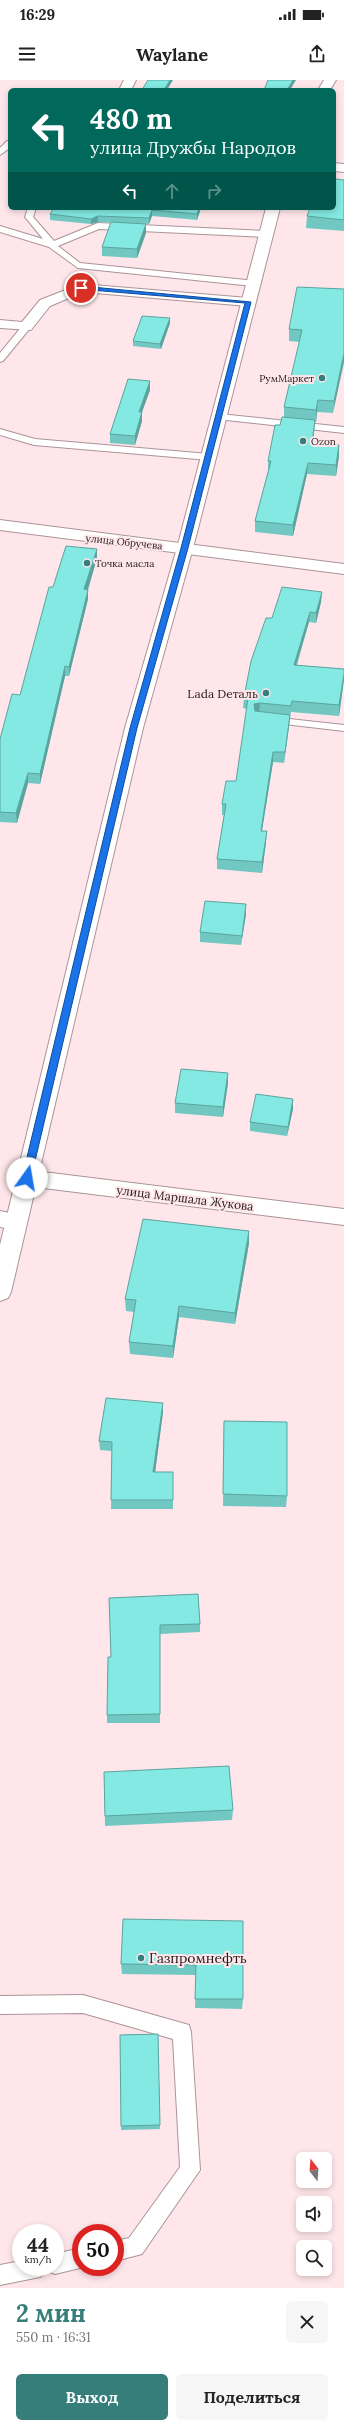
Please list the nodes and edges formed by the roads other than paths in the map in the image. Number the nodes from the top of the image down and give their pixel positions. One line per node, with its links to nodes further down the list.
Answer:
1 (8, 145): 2 (lane)
2 (0, 153)
3 (31, 210): 7 (lane)
4 (272, 210): 6 (main road)
5 (0, 229): 7 (lane)
6 (266, 234): 7 (lane); 8 (main road)
7 (52, 245): 8 (lane)
8 (254, 283): 9 (main road)
9 (248, 302): 11 (main road); 13 (main road)
10 (0, 324): 11 (main road)
11 (26, 327): 12 (lane)
12 (0, 359)
13 (220, 417): 14 (lane); 16 (main road)
14 (344, 430)
15 (0, 432): 16 (lane)
16 (209, 457): 18 (main road)
17 (0, 525): 18 (main road, улица Обручева)
18 (184, 548): 19 (main road, улица Обручева); 22 (main road)
19 (344, 568)
20 (259, 718): 21 (lane)
21 (344, 728)
22 (27, 1178): 23 (main road, улица Маршала Жукова); 24 (main road)
23 (344, 1217)
24 (8, 1221): 25 (main road)
25 (4, 1262): 26 (main road)
26 (0, 1292)
27 (0, 2005): 28 (lane)
28 (124, 2249)
29 (12, 2273): 30 (lane)
30 (0, 2275)

